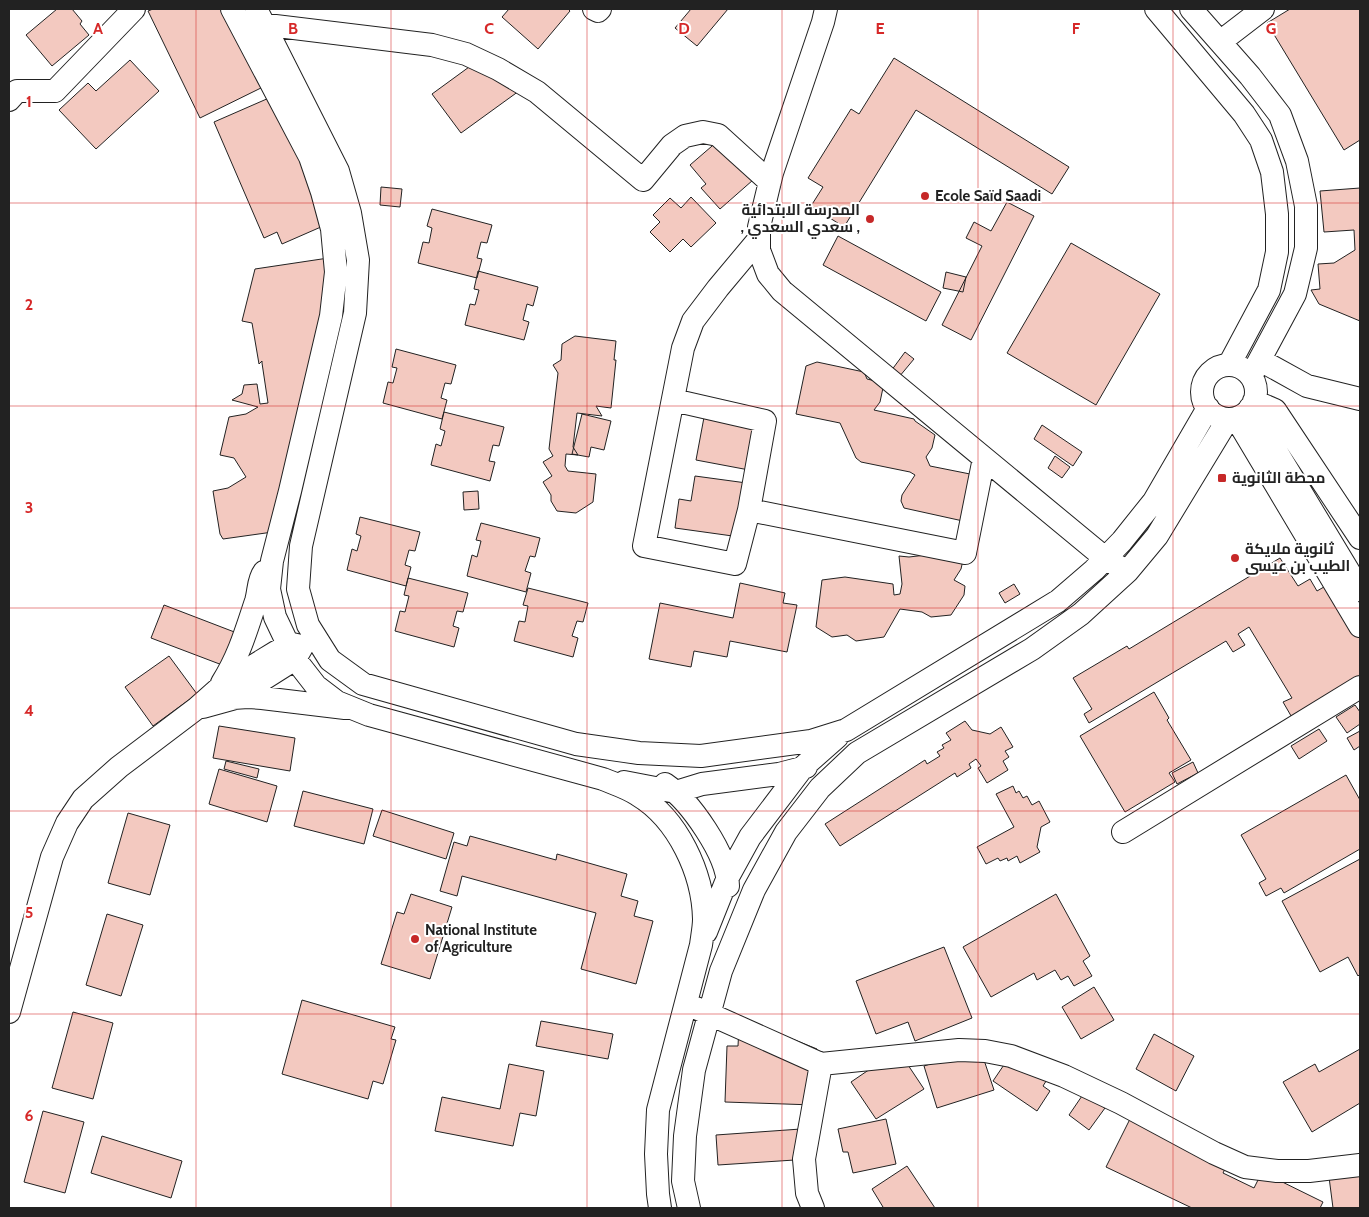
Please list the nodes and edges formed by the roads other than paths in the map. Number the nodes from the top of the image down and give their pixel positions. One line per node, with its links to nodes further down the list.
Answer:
1 (134, 9): 10 (street)
2 (594, 9): 3 (street)
3 (600, 9)
4 (826, 9): 11 (street)
5 (1156, 9): 13 (street)
6 (1191, 9): 9 (street)
7 (1263, 9): 9 (street)
8 (247, 16): 11 (street); 23 (street); 27 (street)
9 (1220, 42): 14 (street)
10 (11, 91)
11 (770, 182): 12 (street)
12 (759, 239): 16 (street); 19 (street)
13 (1229, 365): 14 (street); 17 (street)
14 (1255, 368): 15 (street); 18 (street)
15 (1360, 399)
16 (673, 400): 20 (street); 20 (street)
17 (1208, 408): 18 (street); 22 (street)
18 (1242, 411): 21 (street); 24 (street); 25 (street); 26 (street)
19 (984, 458): 20 (street); 22 (street)
20 (749, 510)
21 (1360, 538)
22 (1105, 558): 24 (street); 31 (street)
23 (272, 561): 27 (street); 29 (street)
24 (1127, 572): 33 (street)
25 (1360, 590)
26 (1360, 626)
27 (298, 644): 29 (street); 30 (street); 32 (street)
28 (1360, 687): 37 (street)
29 (225, 694): 30 (street); 42 (street)
30 (353, 709): 35 (street)
31 (846, 730): 32 (street); 34 (street)
32 (614, 750): 36 (street)
33 (857, 753): 34 (street); 40 (street)
34 (804, 767): 36 (street); 38 (street)
35 (603, 779): 36 (street); 39 (street)
36 (676, 792): 38 (street)
37 (1123, 832)
38 (728, 877): 39 (street); 40 (street)
39 (701, 945): 41 (street)
40 (730, 949): 43 (street)
41 (686, 1004): 43 (street); 46 (street)
42 (9, 1012)
43 (709, 1014): 44 (street); 47 (street)
44 (821, 1064): 45 (street); 48 (street)
45 (1360, 1165)
46 (660, 1208)
47 (689, 1208)
48 (813, 1208)

